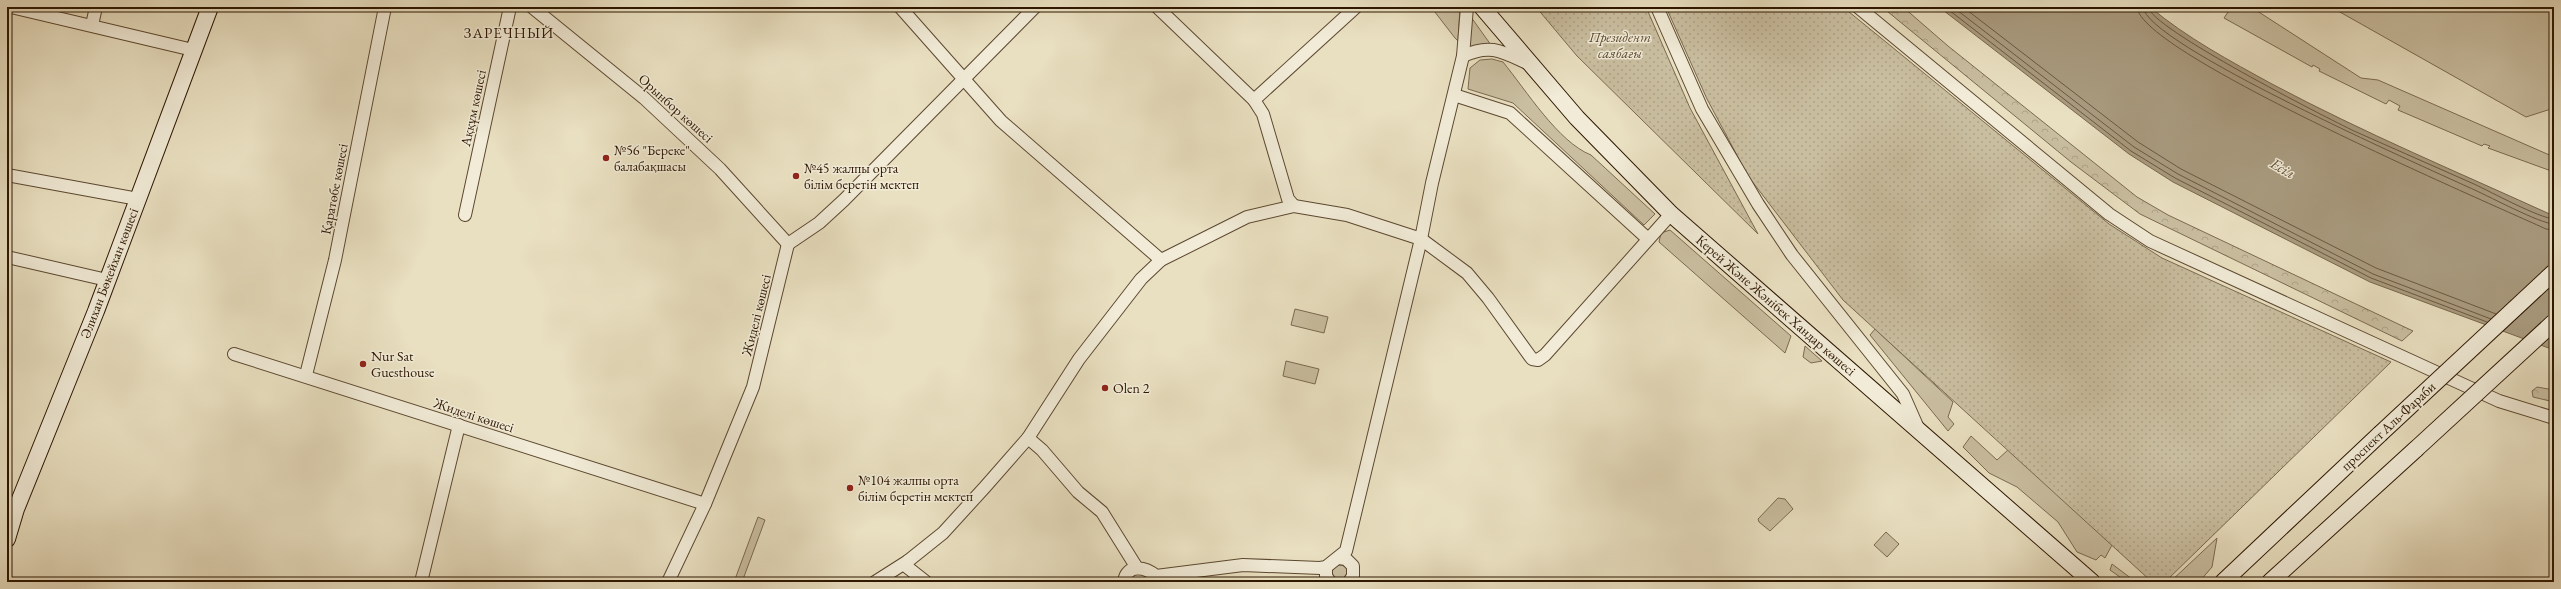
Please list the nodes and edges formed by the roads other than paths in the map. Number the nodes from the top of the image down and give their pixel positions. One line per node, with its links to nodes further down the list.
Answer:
1 (11, 7): 15 (street)
2 (96, 7): 15 (street)
3 (210, 7): 16 (main road, Әлихан Бөкейхан көшесі)
4 (385, 7): 36 (street, Қаратөбе көшесі)
5 (510, 7): 26 (street, Аққұм көшесі)
6 (532, 7): 29 (street, Орынбор көшесі)
7 (900, 7): 19 (street)
8 (1035, 7): 19 (street)
9 (1157, 7): 21 (street)
10 (1356, 7): 21 (street)
11 (1466, 7): 17 (street)
12 (1482, 7): 18 (main road, Керей Және Жәнібек Хандар көшесі)
13 (1657, 7): 39 (street)
14 (1858, 7): 37 (street)
15 (92, 25): 16 (street)
16 (193, 50): 23 (main road, Әлихан Бөкейхан көшесі)
17 (1463, 56): 18 (street); 20 (street)
18 (1531, 64): 25 (main road, Керей Және Жәнібек Хандар көшесі)
19 (964, 77): 29 (street); 31 (street)
20 (1454, 95): 27 (street); 28 (street)
21 (1254, 100): 24 (street)
22 (7, 175): 23 (street)
23 (138, 199): 33 (main road, Әлихан Бөкейхан көшесі)
24 (1294, 206): 27 (street); 31 (street)
25 (1671, 214): 28 (street); 39 (main road, Керей Және Жәнібек Хандар көшесі)
26 (465, 215)
27 (1421, 239): 28 (street); 43 (street)
28 (1648, 239)
29 (788, 244): 41 (street, Жиделі көшесі)
30 (7, 257): 33 (street)
31 (1161, 260): 40 (street)
32 (2554, 272): 56 (main road, проспект Аль-Фараби, bridge)
33 (107, 280): 42 (main road, Әлихан Бөкейхан көшесі)
34 (2554, 322): 57 (main road, bridge)
35 (234, 354): 36 (street, Жиделі көшесі)
36 (306, 375): 38 (street, Жиделі көшесі)
37 (2554, 418)
38 (459, 426): 41 (street, Жиделі көшесі); 48 (street)
39 (1920, 431): 55 (main road, Керей Және Жәнібек Хандар көшесі)
40 (1028, 438): 44 (street); 46 (street)
41 (704, 504): 49 (street, Жиделі көшесі)
42 (8, 532)
43 (1339, 558): 45 (street); 54 (street)
44 (908, 561): 50 (street); 51 (street)
45 (1326, 567): 47 (street); 53 (street)
46 (1137, 568): 47 (street); 52 (street)
47 (1156, 579)
48 (421, 582)
49 (668, 582)
50 (875, 582)
51 (926, 582)
52 (1124, 582)
53 (1330, 582)
54 (1349, 582)
55 (2092, 582)
56 (2223, 582)
57 (2270, 582)

